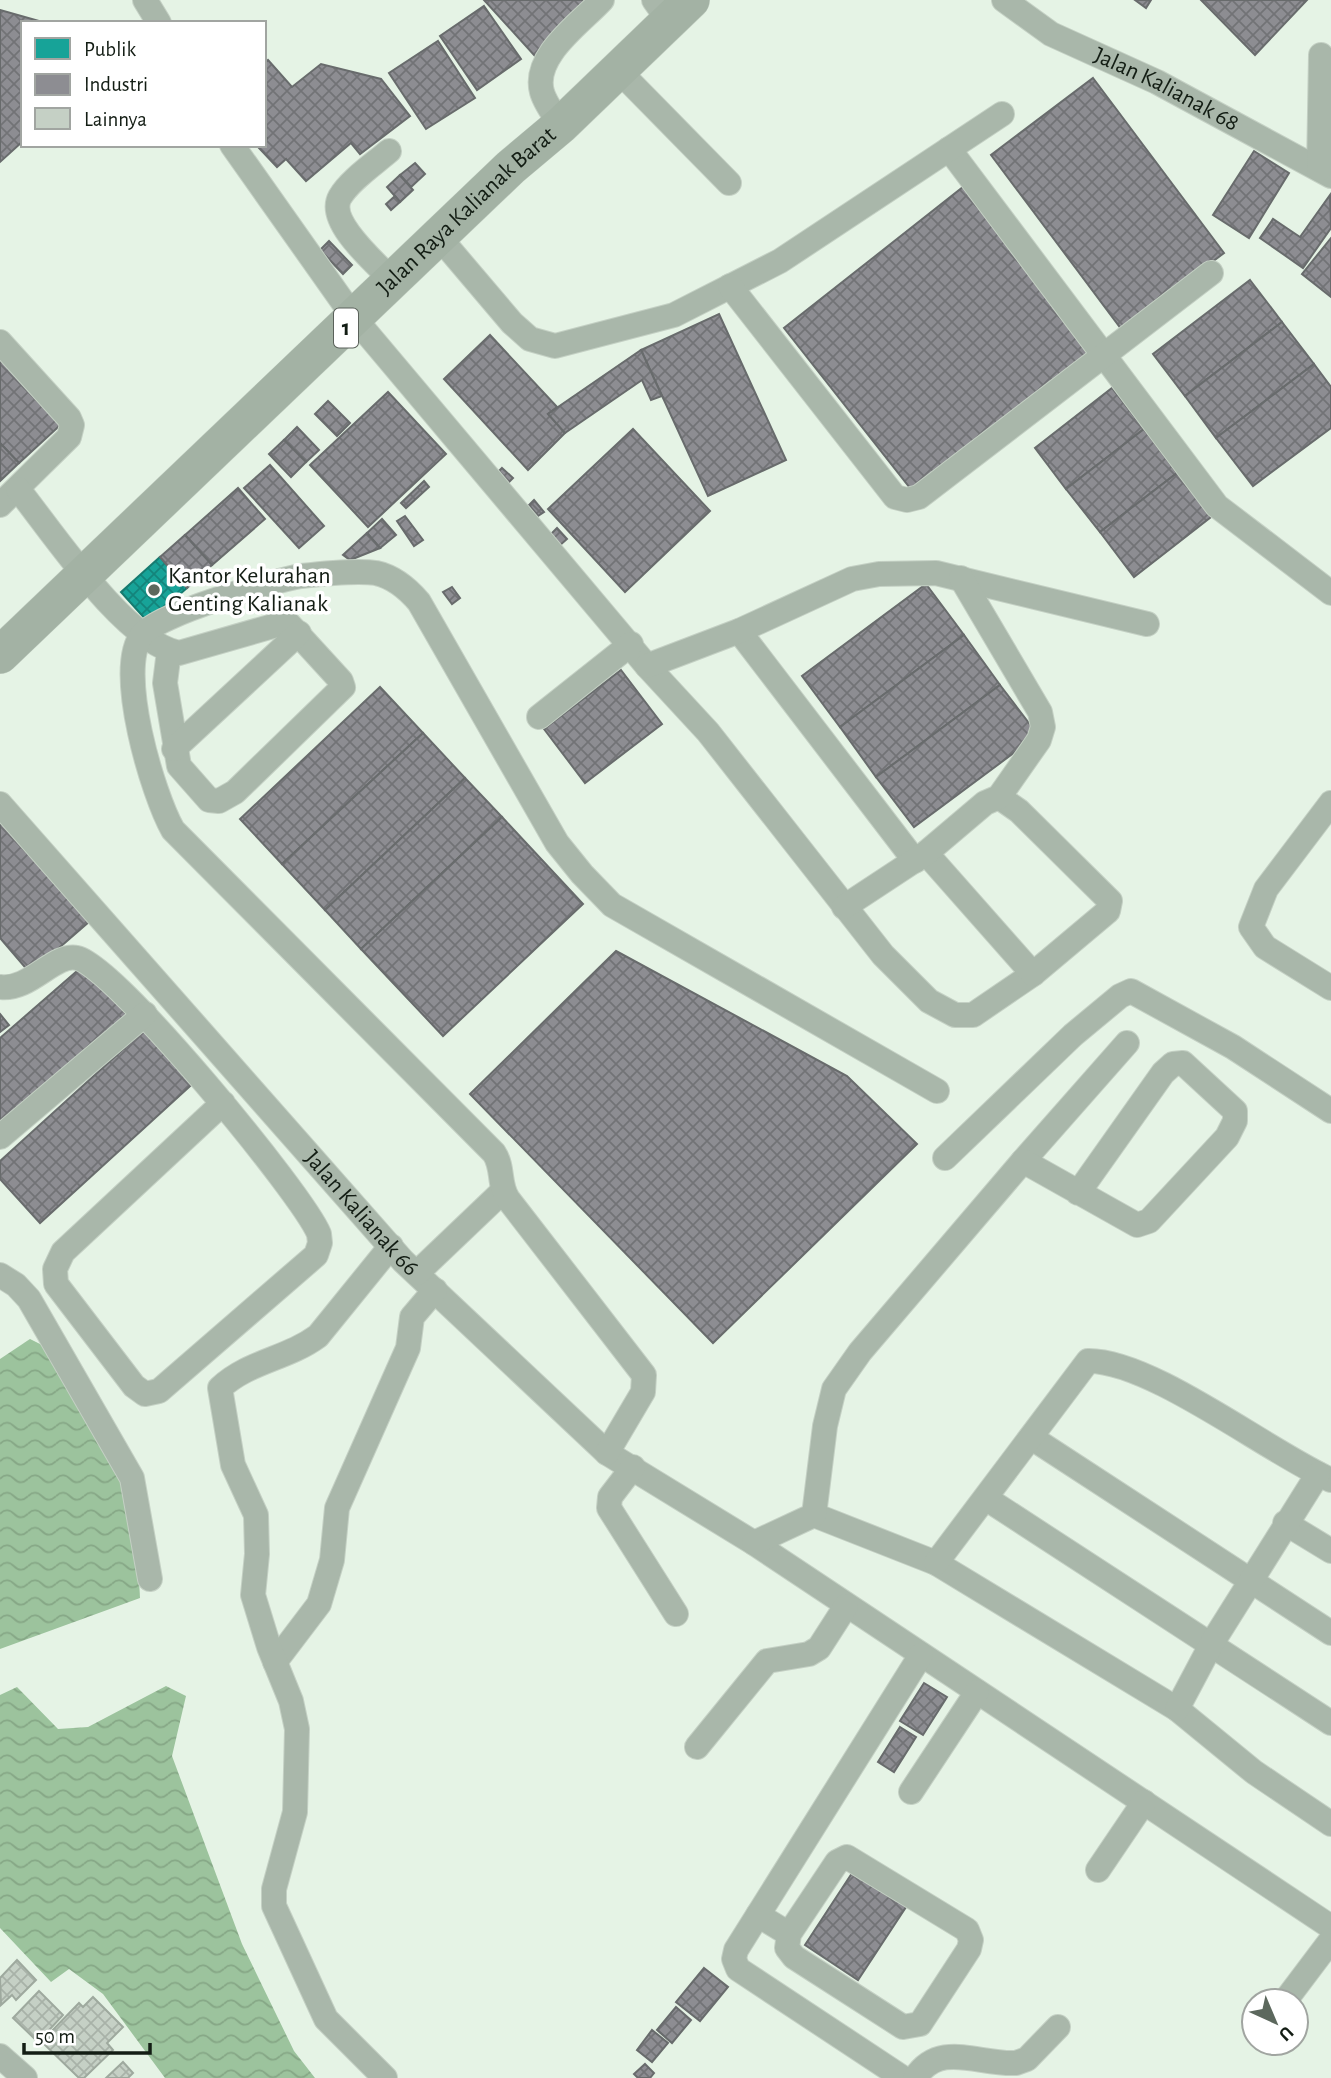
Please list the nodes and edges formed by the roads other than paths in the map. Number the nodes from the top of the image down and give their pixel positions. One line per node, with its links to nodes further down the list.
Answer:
1 (145, 0): 5 (street)
2 (602, 0): 9 (street)
3 (1004, 0): 13 (street, Jalan Kalianak 68)
4 (671, 7): 7 (highway, Jalan Raya Kalianak Barat / 1)
5 (158, 21)
6 (1321, 55): 13 (street)
7 (618, 70): 9 (highway, Jalan Raya Kalianak Barat / 1); 14 (street)
8 (1002, 114): 11 (street)
9 (561, 125): 15 (highway, Jalan Raya Kalianak Barat / 1)
10 (233, 147): 19 (street)
11 (949, 149): 18 (street); 21 (street)
12 (389, 151): 17 (street)
13 (1325, 173)
14 (729, 183)
15 (439, 237): 17 (highway, Jalan Raya Kalianak Barat / 1); 18 (street)
16 (1211, 273): 21 (street)
17 (393, 281): 19 (highway, Jalan Raya Kalianak Barat / 1)
18 (730, 286): 21 (street)
19 (355, 319): 23 (highway, Jalan Raya Kalianak Barat / 1); 30 (street)
20 (0, 342): 22 (street)
21 (1104, 358): 25 (street)
22 (9, 497): 23 (street)
23 (85, 572): 29 (street); 32 (highway, Jalan Raya Kalianak Barat / 1)
24 (961, 578): 26 (street); 27 (street); 36 (street)
25 (1331, 593)
26 (1147, 624)
27 (739, 631): 33 (street); 39 (street)
28 (299, 633): 31 (street); 35 (street); 35 (street)
29 (142, 635): 31 (street); 48 (street); 54 (street)
30 (631, 644): 33 (street); 34 (street)
31 (169, 651): 35 (street)
32 (0, 655)
33 (647, 666): 40 (street)
34 (539, 717)
35 (174, 749)
36 (999, 797): 39 (street); 41 (street)
37 (1331, 803): 43 (street)
38 (0, 804): 56 (street, Jalan Kalianak 66)
39 (920, 857): 40 (street); 41 (street)
40 (845, 907): 41 (street)
41 (1033, 974)
42 (0, 987): 44 (street)
43 (1331, 988)
44 (145, 1014): 49 (street); 51 (street)
45 (1205, 1031): 47 (street); 50 (street); 52 (street)
46 (1127, 1043): 53 (street)
47 (1183, 1063): 55 (street); 55 (street)
48 (937, 1091)
49 (223, 1103): 49 (street)
50 (1331, 1111)
51 (0, 1137)
52 (945, 1158)
53 (1023, 1161): 55 (street); 65 (street)
54 (503, 1191): 57 (street); 61 (street)
55 (1078, 1193)
56 (391, 1246): 57 (street, Jalan Kalianak 66); 77 (street)
57 (417, 1273): 59 (street, Jalan Kalianak 66)
58 (0, 1275): 70 (street)
59 (435, 1290): 61 (street, Jalan Kalianak 66); 77 (street)
60 (1032, 1438): 63 (street); 64 (street); 71 (street)
61 (607, 1452): 62 (street, Jalan Kalianak 66)
62 (633, 1466): 67 (street, Jalan Kalianak 66); 73 (street)
63 (1324, 1477): 66 (street)
64 (987, 1499): 69 (street); 75 (street)
65 (814, 1515): 67 (street); 69 (street)
66 (1285, 1523): 68 (street); 71 (street)
67 (754, 1543): 72 (street, Jalan Kalianak 66)
68 (1331, 1551)
69 (936, 1563): 79 (street)
70 (150, 1579)
71 (1250, 1580): 74 (street); 75 (street)
72 (846, 1606): 76 (street, Jalan Kalianak 66); 81 (street)
73 (676, 1614)
74 (1331, 1633)
75 (1212, 1643): 79 (street); 80 (street)
76 (921, 1656): 78 (street, Jalan Kalianak 66); 86 (street)
77 (275, 1662): 94 (street)
78 (977, 1692): 82 (street); 83 (street, Jalan Kalianak 66)
79 (1177, 1709): 84 (street)
80 (1331, 1723)
81 (697, 1747)
82 (911, 1792)
83 (1144, 1802): 85 (street); 87 (street, Jalan Kalianak 66)
84 (1331, 1824)
85 (1098, 1870)
86 (758, 1915): 88 (street); 95 (street)
87 (1331, 1927)
88 (789, 1934): 88 (street)
89 (1331, 1940): 90 (street)
90 (1296, 1987)
91 (1058, 2027): 96 (street)
92 (0, 2056): 93 (street)
93 (25, 2078)
94 (385, 2078)
95 (903, 2078)
96 (915, 2078)

